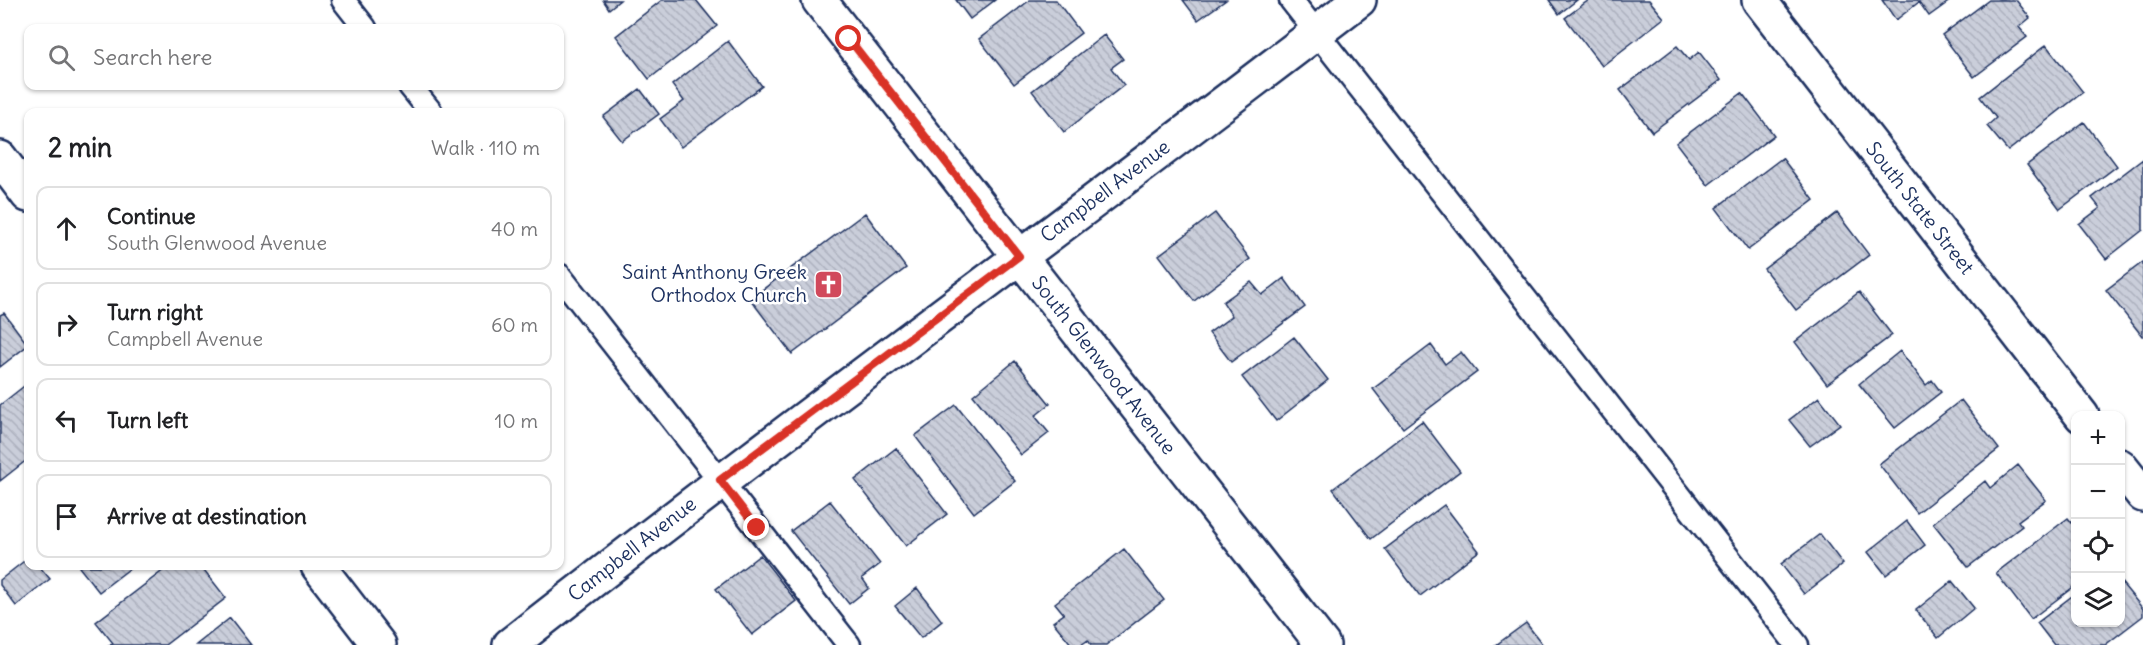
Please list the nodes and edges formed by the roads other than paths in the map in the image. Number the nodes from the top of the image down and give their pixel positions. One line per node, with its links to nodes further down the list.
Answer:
1 (343, 0): 6 (lane)
2 (819, 0): 12 (street, South Glenwood Avenue)
3 (1292, 0): 7 (lane)
4 (1359, 0): 7 (street, Campbell Avenue)
5 (1759, 0): 14 (street, South State Street)
6 (362, 24)
7 (1316, 33): 12 (street, Campbell Avenue); 23 (lane)
8 (413, 90): 9 (lane)
9 (428, 108)
10 (0, 159): 11 (street)
11 (24, 190)
12 (1019, 256): 16 (street, Campbell Avenue); 22 (street, South Glenwood Avenue)
13 (564, 281): 16 (lane)
14 (2078, 411)
15 (2125, 471): 17 (street)
16 (720, 480): 20 (street, Campbell Avenue); 21 (lane)
17 (2143, 495)
18 (321, 570): 19 (street)
19 (380, 645)
20 (510, 645)
21 (849, 645)
22 (1323, 645)
23 (1797, 645)

